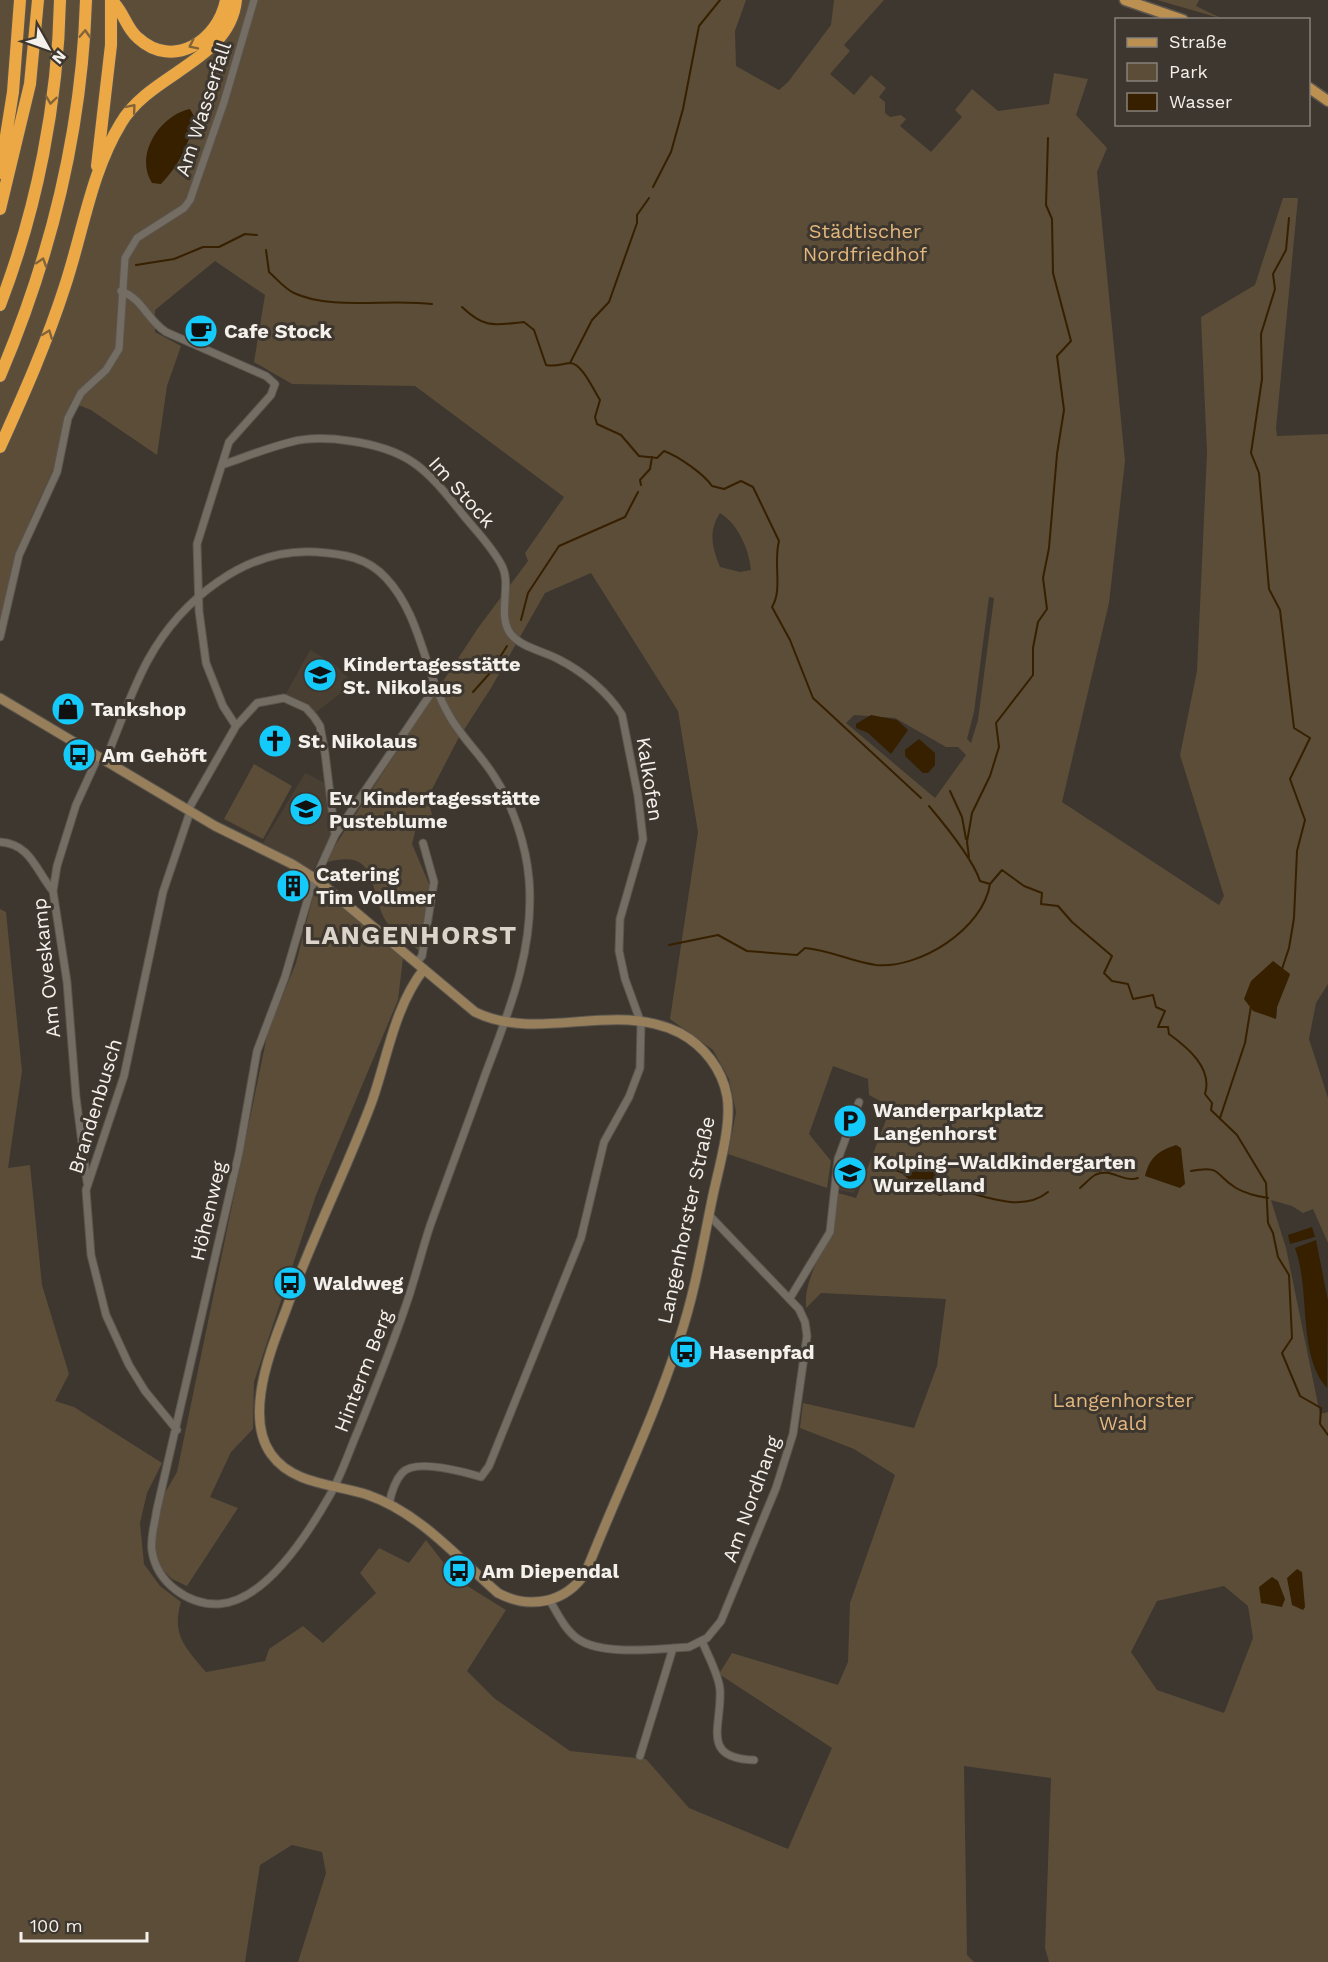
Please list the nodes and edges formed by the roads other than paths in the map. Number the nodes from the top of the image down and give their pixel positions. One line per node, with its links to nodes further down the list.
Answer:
1 (20, 0): 13 (highway)
2 (38, 0): 15 (highway)
3 (60, 0): 17 (highway, one-way to 17)
4 (86, 0): 18 (highway, one-way to 4)
5 (111, 0): 6 (highway, one-way to 5); 14 (highway)
6 (226, 0)
7 (236, 0): 14 (highway, one-way to 7)
8 (255, 0): 16 (street, Am Wasserfall)
9 (1125, 0): 10 (main road)
10 (1177, 18)
11 (1310, 88): 12 (main road)
12 (1328, 101)
13 (0, 173)
14 (96, 176): 19 (highway, one-way to 14)
15 (0, 209)
16 (121, 291): 20 (street); 23 (street, Am Wasserfall)
17 (0, 305)
18 (0, 376)
19 (0, 447)
20 (222, 465): 21 (street, Im Stock); 22 (street)
21 (506, 594): 36 (street, Kalkofen)
22 (198, 598): 24 (street, Hinterm Berg); 26 (street); 27 (street)
23 (0, 637)
24 (436, 686): 29 (street, Höhenweg); 35 (street, Hinterm Berg)
25 (0, 698): 27 (street, Langenhorster Straße)
26 (236, 726): 28 (street, Brandenbusch); 29 (street, Brandenbusch)
27 (102, 759): 28 (street, Langenhorster Straße); 33 (street, Am Oveskamp)
28 (189, 811): 32 (street, Langenhorster Straße); 38 (street, Brandenbusch)
29 (335, 835): 32 (street, Höhenweg)
30 (0, 842): 33 (street)
31 (423, 843): 34 (street)
32 (316, 879): 34 (street, Langenhorster Straße); 41 (street, Höhenweg)
33 (53, 891): 38 (street, Am Oveskamp)
34 (420, 966): 35 (street, Langenhorster Straße); 42 (street)
35 (504, 1023): 36 (street, Langenhorster Straße); 42 (street, Hinterm Berg)
36 (641, 1023): 39 (street, Langenhorster Straße); 43 (street)
37 (859, 1102): 40 (street)
38 (87, 1183): 41 (street, Brandenbusch)
39 (709, 1215): 40 (street, Am Nordhang); 45 (street, Langenhorster Straße)
40 (789, 1298): 46 (street, Am Nordhang)
41 (177, 1430): 44 (street, Höhenweg)
42 (334, 1487): 43 (street); 44 (street, Hinterm Berg)
43 (389, 1504): 45 (street)
44 (153, 1556)
45 (549, 1601): 47 (street)
46 (702, 1641): 47 (street); 49 (street)
47 (673, 1648): 48 (street)
48 (639, 1756)
49 (754, 1760)

